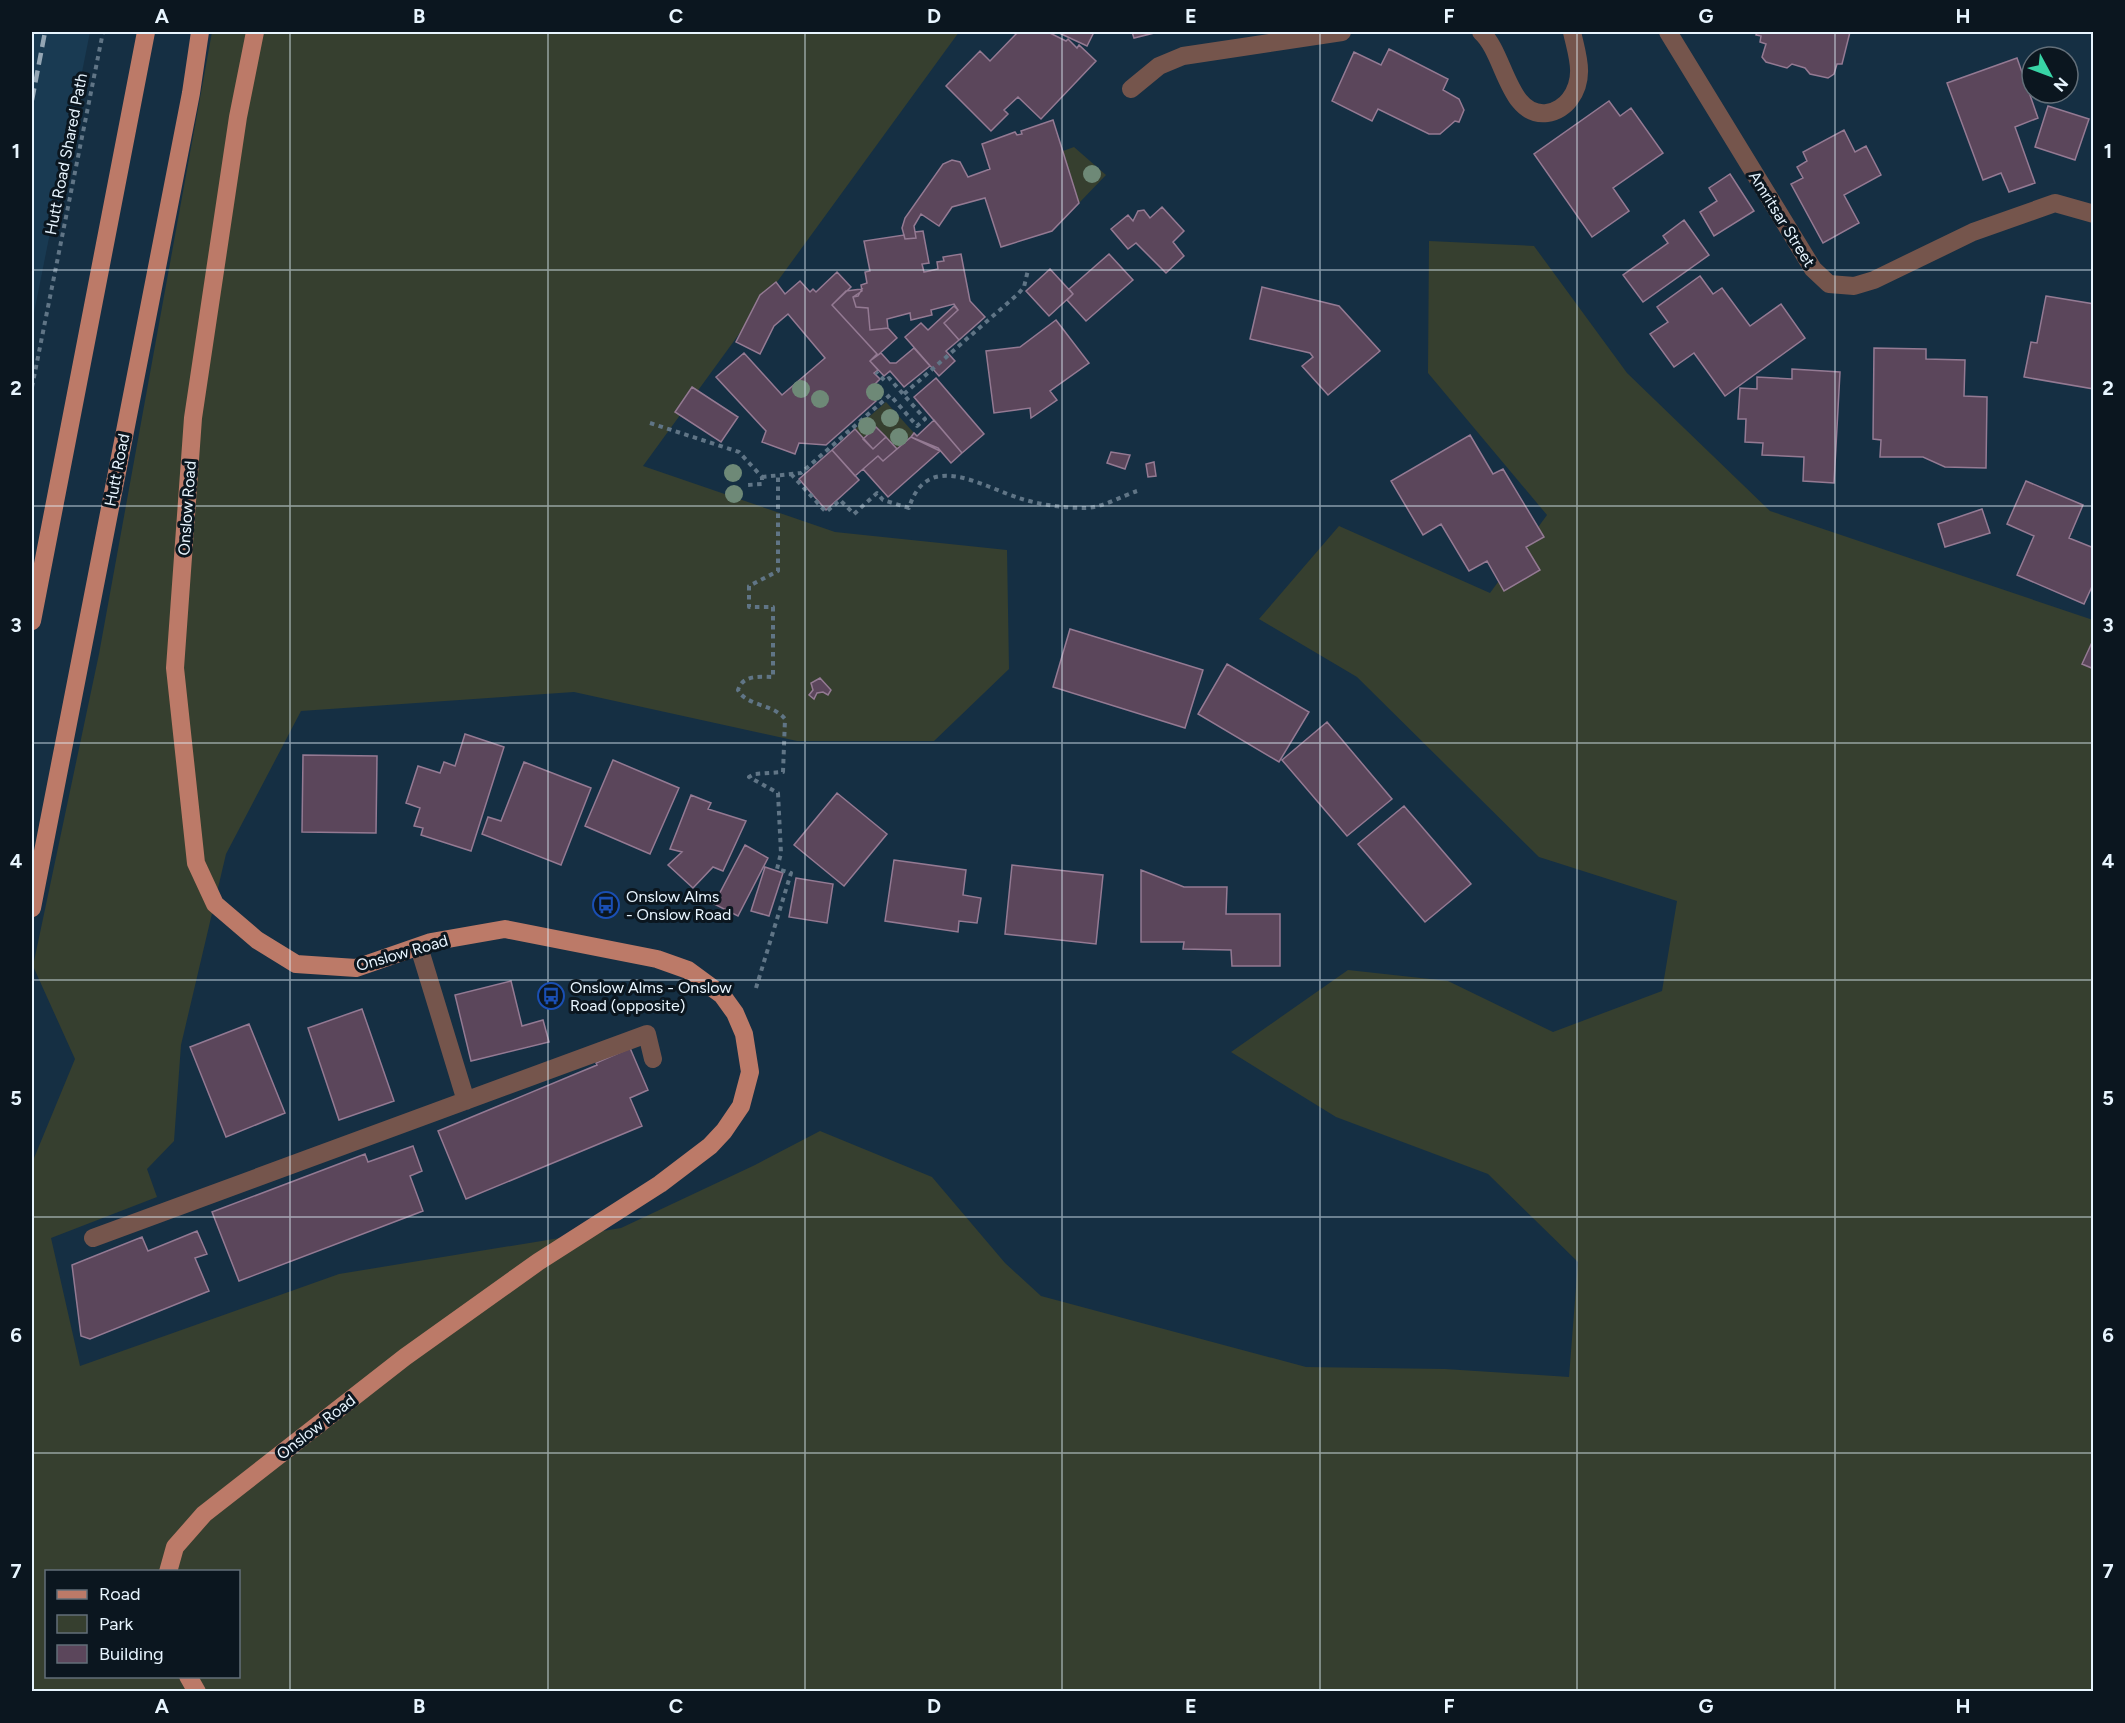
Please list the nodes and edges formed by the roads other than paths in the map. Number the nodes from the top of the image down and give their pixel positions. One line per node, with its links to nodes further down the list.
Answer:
1 (146, 32): 9 (main road)
2 (154, 32): 9 (main road)
3 (200, 32): 13 (main road, Hutt Road)
4 (255, 32): 14 (main road, Onslow Road)
5 (1342, 32): 10 (street)
6 (1481, 32): 7 (street)
7 (1572, 32)
8 (1668, 32): 11 (street, Amritsar Street)
9 (138, 73): 12 (main road)
10 (1131, 89)
11 (2094, 214)
12 (32, 621)
13 (32, 908)
14 (419, 947): 16 (street); 18 (main road, Onslow Road)
15 (653, 1059): 16 (street)
16 (466, 1101): 17 (street)
17 (93, 1238)
18 (169, 1570)
19 (189, 1678): 20 (main road)
20 (198, 1692)

